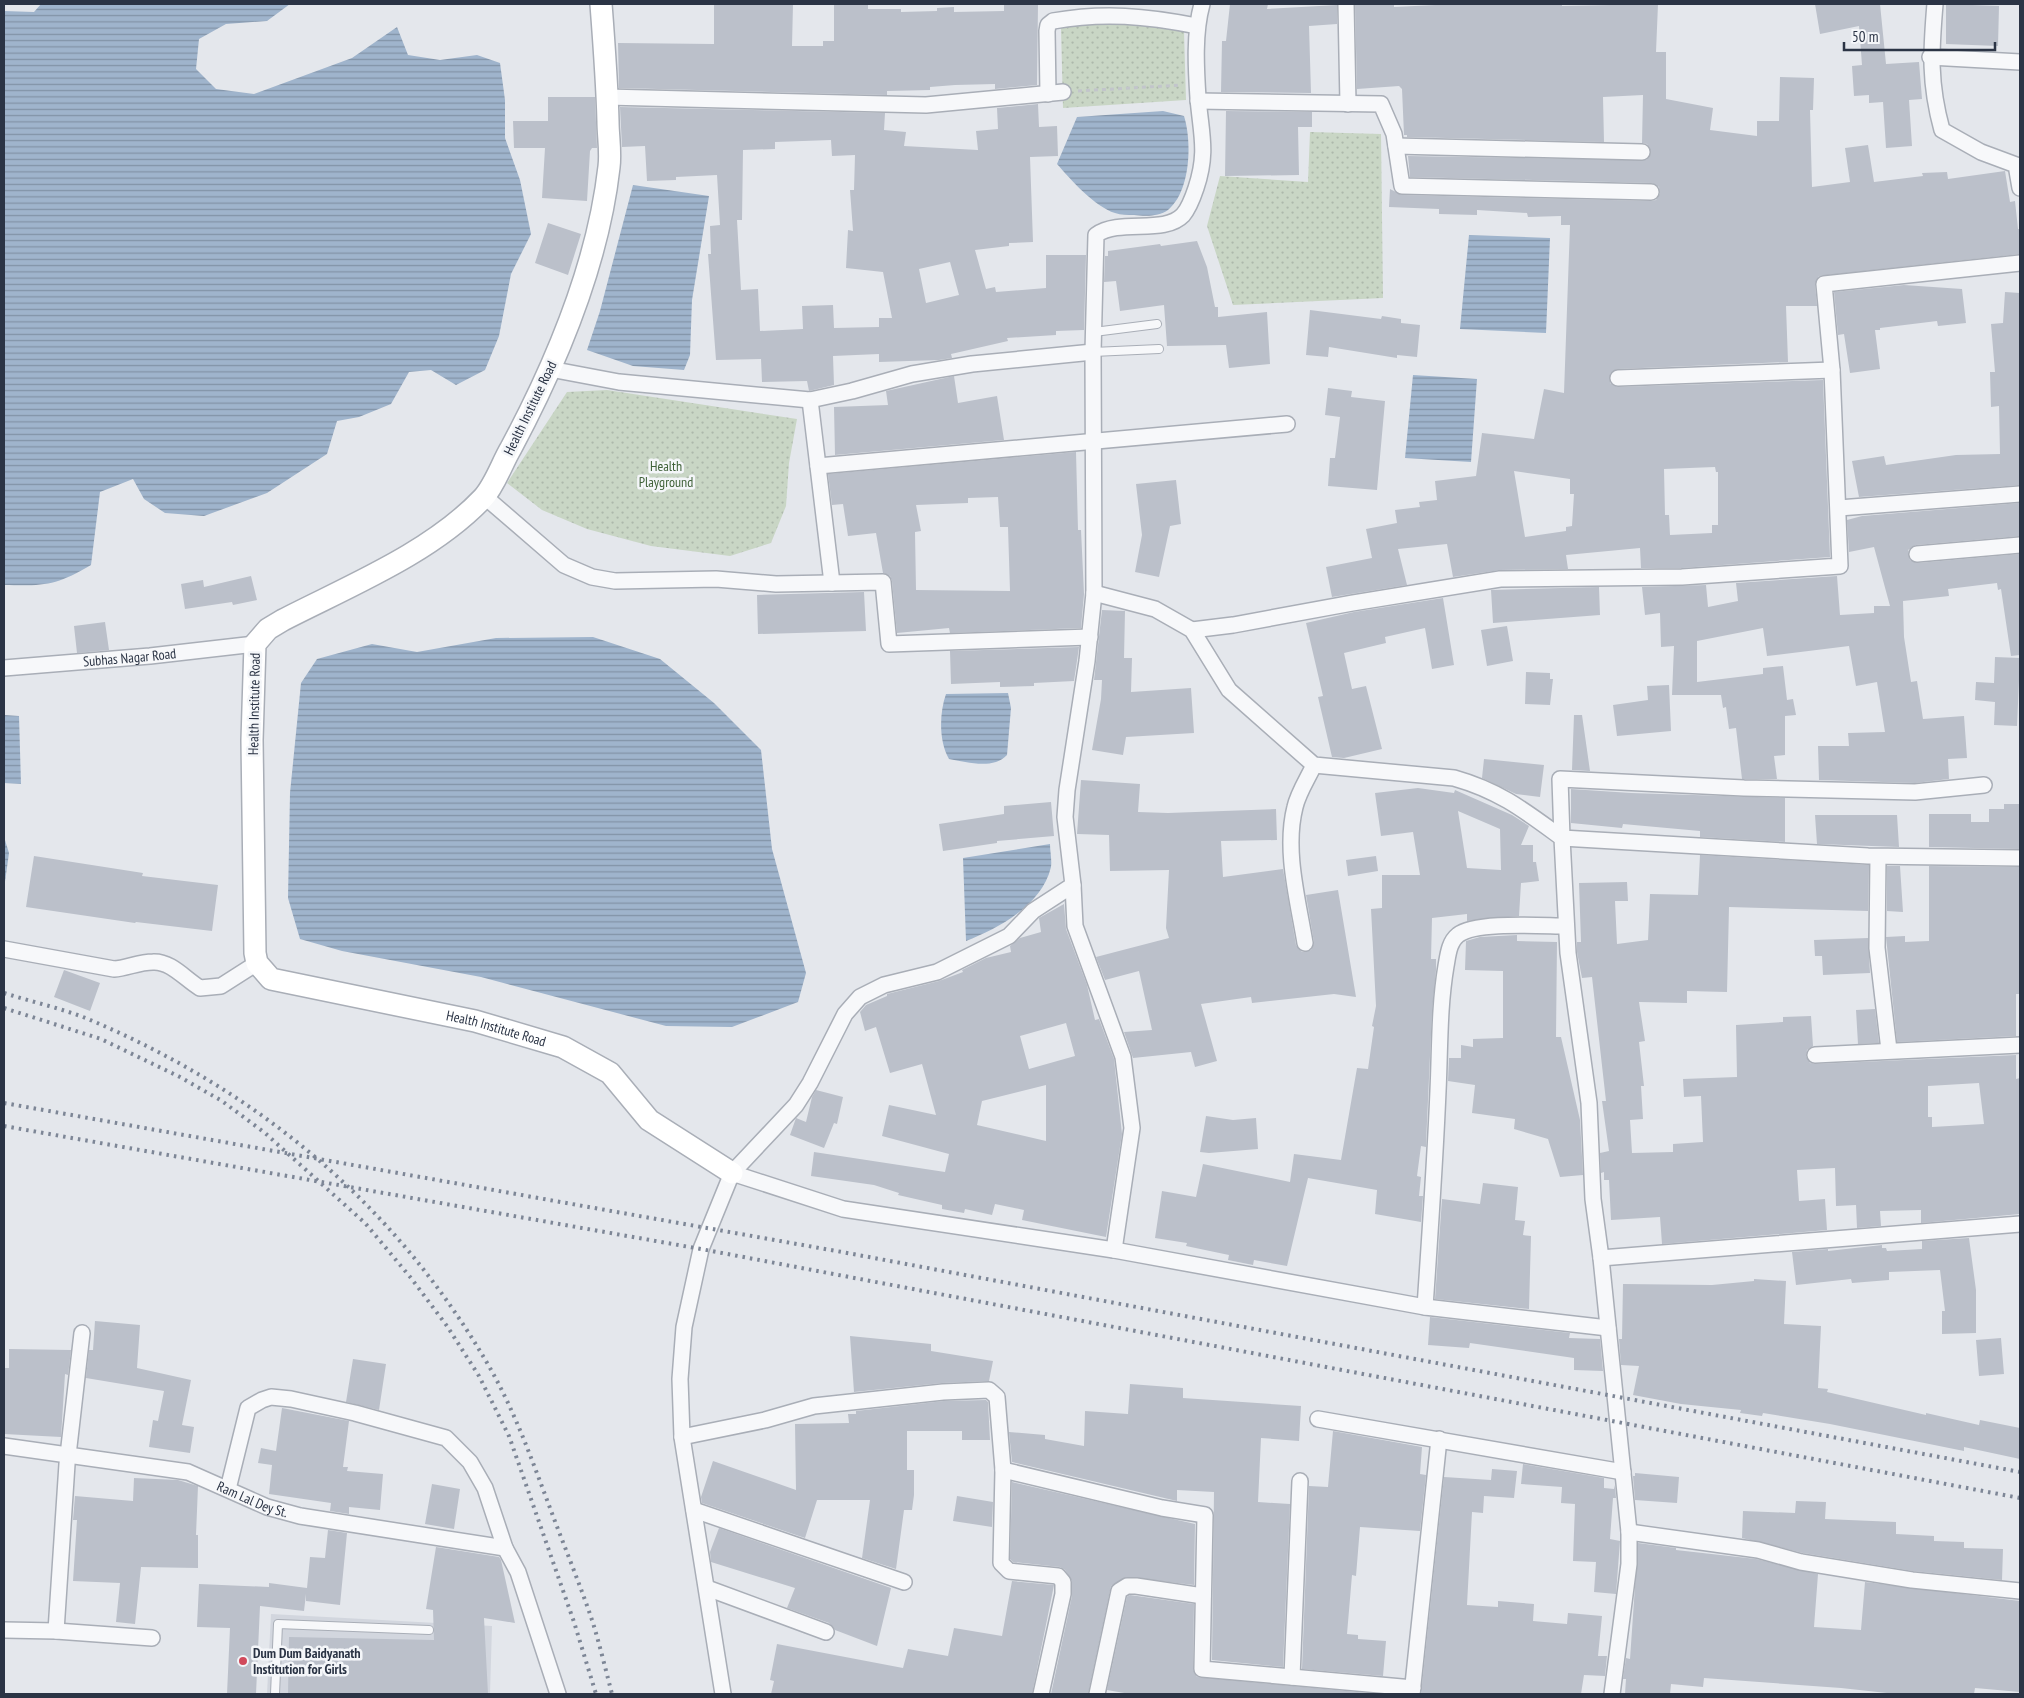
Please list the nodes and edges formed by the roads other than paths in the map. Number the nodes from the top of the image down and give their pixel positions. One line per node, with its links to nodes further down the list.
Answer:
1 (601, 4): 8 (street, Health Institute Road)
2 (1202, 4): 5 (street)
3 (1346, 4): 10 (street)
4 (1935, 4): 6 (street)
5 (1197, 26): 8 (street); 9 (street)
6 (1930, 57): 7 (street); 13 (street)
7 (2020, 62)
8 (607, 97): 21 (street, Health Institute Road)
9 (1198, 101): 10 (street); 18 (street)
10 (1348, 104): 11 (street)
11 (1396, 146): 12 (street); 15 (street)
12 (1642, 152)
13 (2018, 164): 14 (street)
14 (2020, 188)
15 (1651, 192)
16 (2020, 263): 22 (street)
17 (1157, 324): 18 (lane)
18 (1094, 332): 20 (street)
19 (1159, 349): 20 (lane)
20 (1093, 352): 24 (street); 26 (street)
21 (550, 369): 24 (street); 29 (street, Health Institute Road)
22 (1832, 370): 23 (street); 30 (street)
23 (1618, 378)
24 (810, 400): 27 (street)
25 (1287, 424): 26 (street)
26 (1093, 440): 27 (street); 34 (street)
27 (818, 466): 33 (street)
28 (2020, 494): 30 (street)
29 (484, 496): 33 (street); 37 (street, Health Institute Road)
30 (1839, 508): 35 (street)
31 (2020, 546): 32 (street)
32 (1916, 554)
33 (832, 583): 36 (street)
34 (1094, 593): 35 (street); 36 (street)
35 (1192, 630): 39 (street)
36 (1090, 637): 44 (street)
37 (255, 644): 38 (street, Subhas Nagar Road); 48 (street, Health Institute Road)
38 (4, 668)
39 (1314, 765): 41 (street); 46 (street)
40 (1984, 784): 41 (street)
41 (1562, 838): 42 (street); 45 (street)
42 (1878, 856): 43 (street); 50 (street)
43 (2020, 858)
44 (1073, 885): 52 (street); 54 (street)
45 (1566, 926): 55 (street); 56 (street)
46 (1305, 943)
47 (4, 949): 48 (street)
48 (257, 963): 52 (street, Health Institute Road)
49 (2020, 1045): 50 (street)
50 (1889, 1050): 51 (street)
51 (1815, 1055)
52 (732, 1173): 54 (street); 60 (street)
53 (2020, 1224): 55 (street)
54 (1114, 1250): 56 (street)
55 (1601, 1258): 57 (street)
56 (1425, 1307): 57 (street)
57 (1608, 1328): 65 (street)
58 (82, 1333): 63 (street)
59 (1318, 1419): 61 (street)
60 (682, 1437): 64 (street); 68 (street)
61 (1439, 1439): 65 (street); 81 (street)
62 (4, 1446): 63 (street, Ram Lal Dey St.)
63 (68, 1454): 67 (street, Ram Lal Dey St.); 77 (street)
64 (1003, 1470): 74 (street); 85 (street)
65 (1623, 1472): 69 (street)
66 (1300, 1481): 80 (street)
67 (228, 1489): 70 (street, Ram Lal Dey St.); 70 (street)
68 (694, 1510): 71 (street); 72 (street)
69 (1629, 1532): 73 (street); 87 (street)
70 (505, 1548): 83 (street)
71 (904, 1582)
72 (707, 1588): 78 (street); 84 (street)
73 (2020, 1591)
74 (1203, 1596): 80 (street); 86 (street)
75 (4, 1630): 77 (street)
76 (429, 1630): 82 (lane)
77 (56, 1631): 79 (street)
78 (826, 1632)
79 (152, 1638)
80 (1292, 1677): 81 (street)
81 (1412, 1691)
82 (275, 1694)
83 (558, 1694)
84 (723, 1694)
85 (1041, 1694)
86 (1097, 1694)
87 (1612, 1694)

